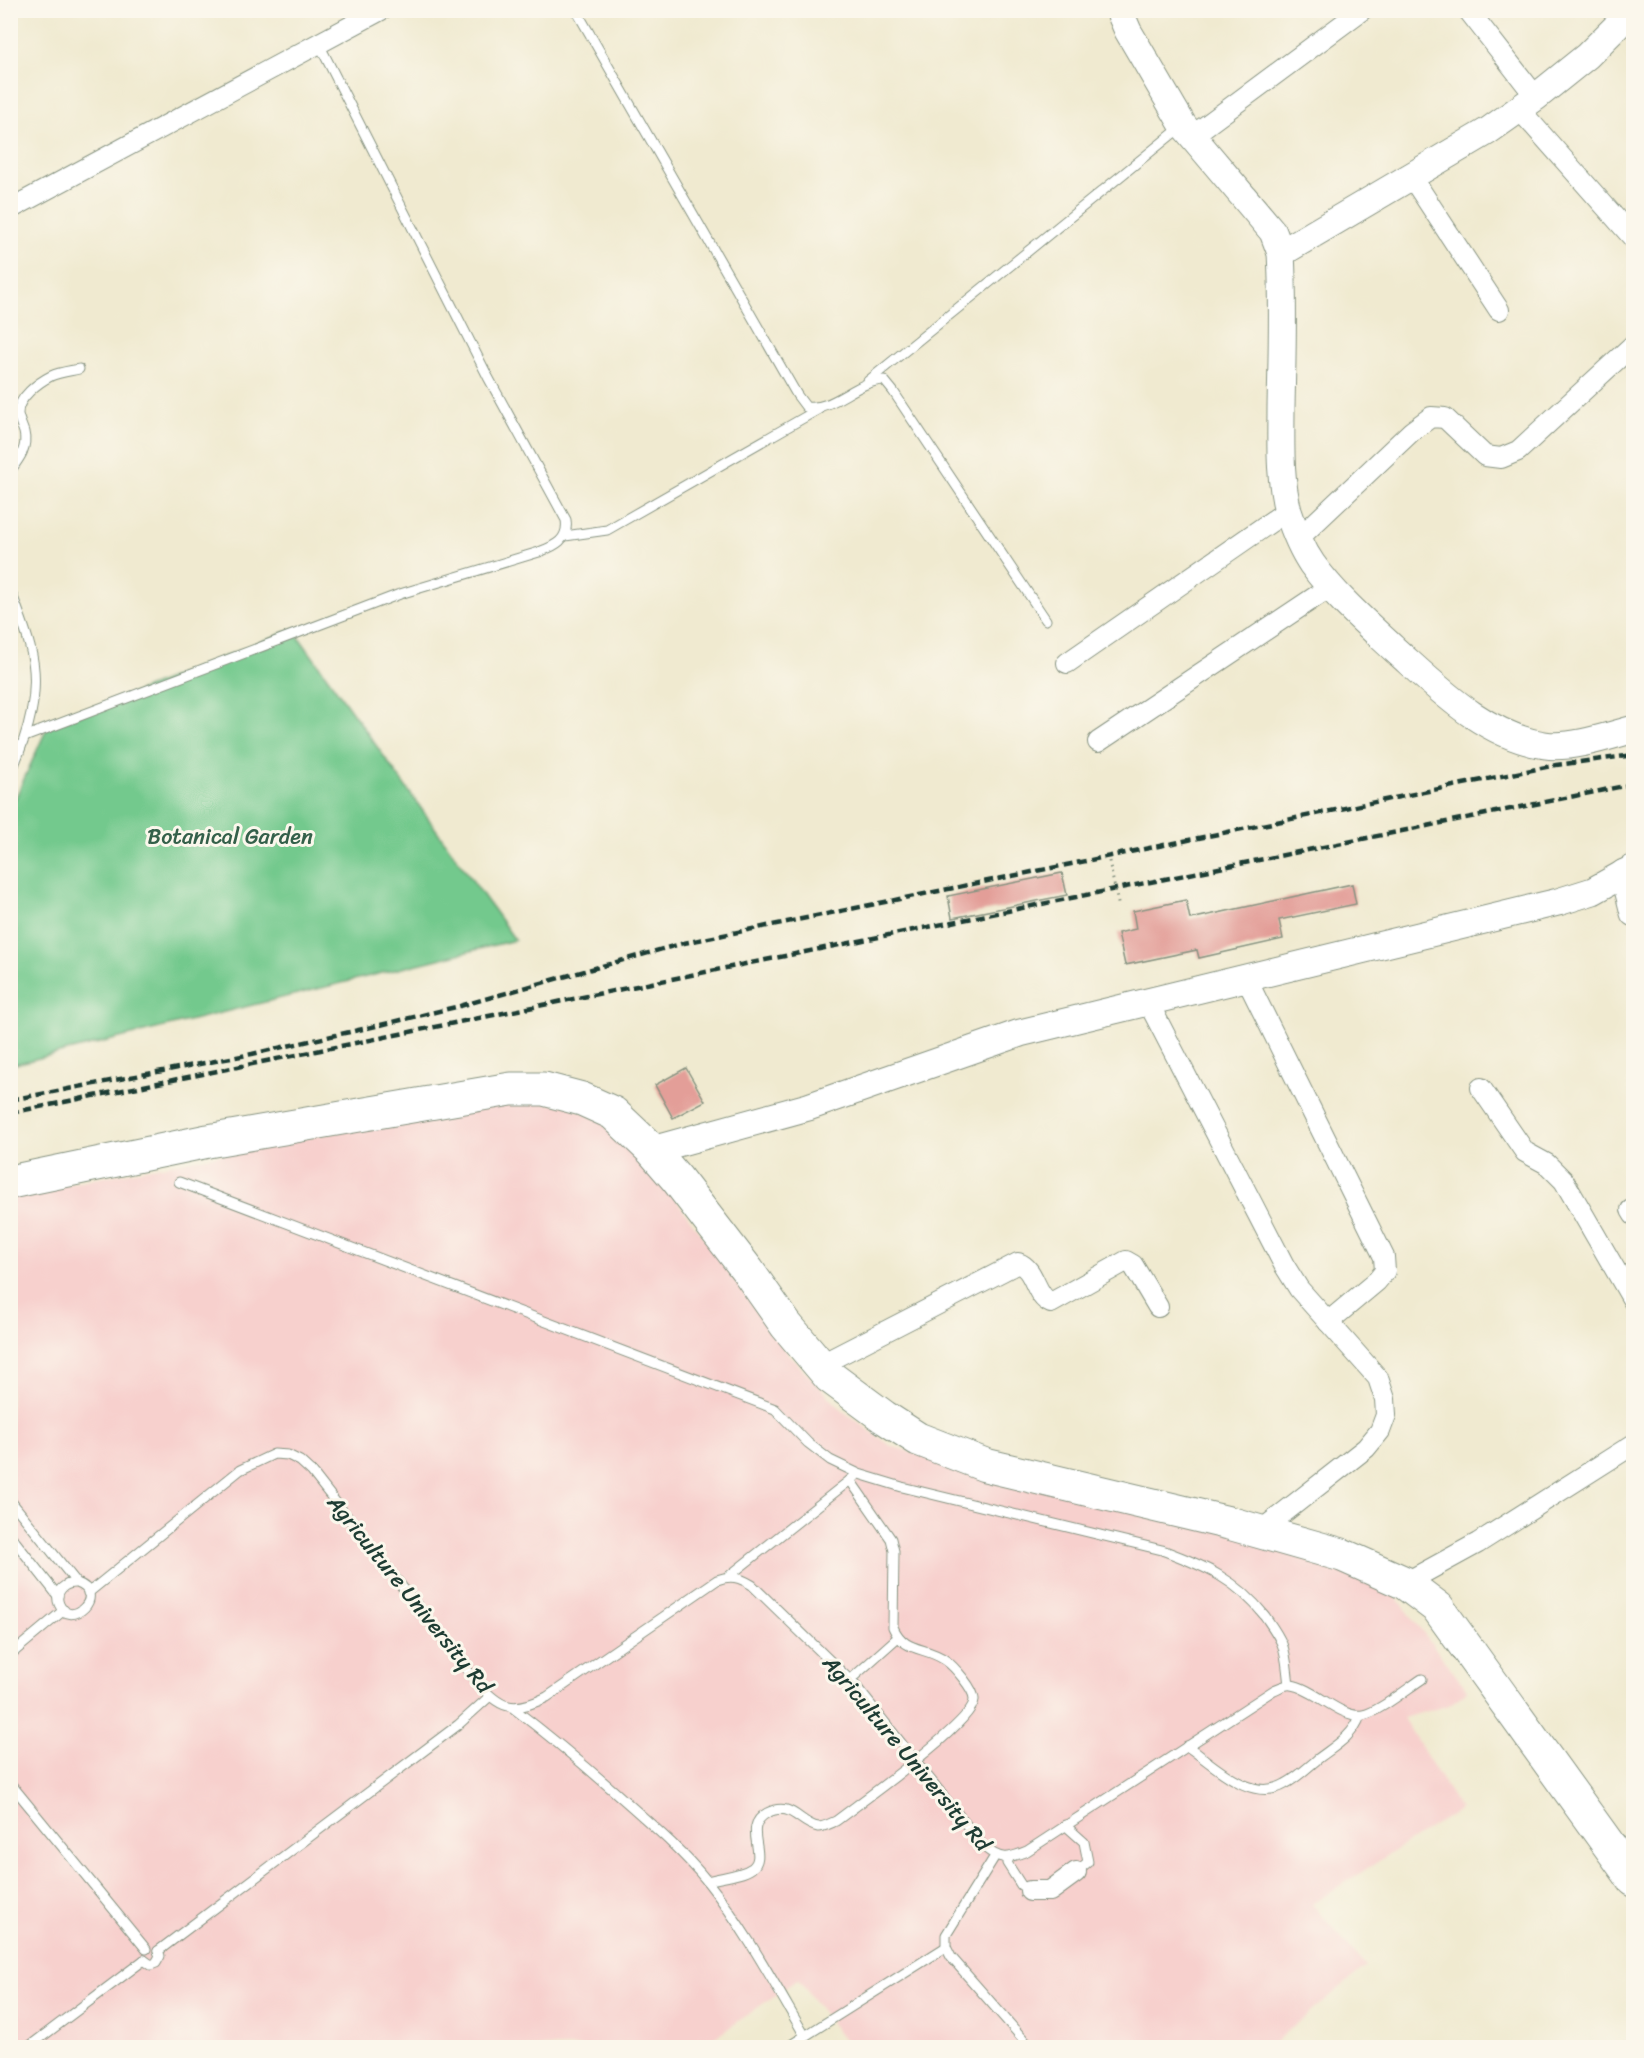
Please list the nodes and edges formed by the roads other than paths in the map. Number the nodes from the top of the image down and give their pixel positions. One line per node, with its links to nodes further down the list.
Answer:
1 (381, 10): 7 (street)
2 (576, 10): 18 (lane)
3 (1119, 10): 9 (street)
4 (1362, 10): 9 (street)
5 (1468, 10): 8 (street)
6 (1633, 10): 8 (street)
7 (319, 44): 11 (street); 22 (lane)
8 (1528, 103): 10 (street); 12 (street)
9 (1188, 131): 13 (street); 17 (lane)
10 (1411, 176): 13 (street); 14 (street)
11 (10, 209)
12 (1634, 239)
13 (1281, 252): 21 (street)
14 (1499, 310)
15 (1634, 344): 23 (street)
16 (79, 369): 19 (lane)
17 (864, 384): 18 (lane); 26 (lane)
18 (819, 409): 22 (lane)
19 (14, 417): 20 (lane)
20 (10, 471)
21 (1288, 510): 23 (street); 27 (street)
22 (565, 536): 29 (lane)
23 (1298, 539): 24 (street)
24 (1330, 587): 28 (street); 30 (street)
25 (10, 589): 29 (lane)
26 (1046, 620)
27 (1067, 663)
28 (1634, 729)
29 (27, 736): 31 (lane)
30 (1098, 742)
31 (10, 774)
32 (1629, 870): 33 (street); 34 (street)
33 (1634, 913)
34 (1246, 978): 35 (street); 42 (street)
35 (1148, 1002): 37 (street); 42 (street)
36 (1481, 1088): 40 (street)
37 (652, 1150): 38 (highway); 43 (highway)
38 (10, 1182)
39 (179, 1182): 45 (lane)
40 (1634, 1302)
41 (1158, 1307): 43 (street)
42 (1328, 1322): 48 (street)
43 (820, 1365): 48 (highway)
44 (1634, 1444): 52 (street)
45 (859, 1474): 46 (lane); 60 (lane)
46 (850, 1480): 50 (lane); 56 (lane)
47 (10, 1500): 51 (lane)
48 (1259, 1532): 52 (highway)
49 (10, 1535): 54 (lane)
50 (729, 1576): 59 (lane, Agriculture University Rd); 62 (lane, Agriculture University Rd)
51 (76, 1583): 53 (lane); 54 (lane)
52 (1405, 1583): 71 (highway)
53 (88, 1593): 55 (lane); 61 (lane, Agriculture University Rd)
54 (58, 1596): 55 (lane)
55 (64, 1611): 57 (lane)
56 (897, 1638): 59 (lane); 65 (lane)
57 (10, 1655)
58 (1422, 1678): 63 (lane)
59 (850, 1680): 65 (lane, Agriculture University Rd)
60 (1289, 1684): 63 (lane); 64 (lane, Agriculture University Rd)
61 (489, 1696): 62 (lane, Agriculture University Rd); 76 (lane)
62 (513, 1708): 72 (lane)
63 (1360, 1716): 64 (lane)
64 (1187, 1746): 67 (lane, Agriculture University Rd)
65 (916, 1762): 68 (lane, Agriculture University Rd); 72 (lane)
66 (10, 1783): 75 (lane)
67 (1065, 1825): 69 (lane, Agriculture University Rd); 70 (lane)
68 (996, 1856): 69 (lane, Agriculture University Rd); 74 (lane)
69 (1009, 1858): 73 (lane)
70 (1076, 1872): 73 (street)
71 (1634, 1880)
72 (707, 1881): 78 (lane)
73 (1030, 1891)
74 (946, 1947): 78 (lane); 81 (lane)
75 (146, 1949): 76 (lane); 77 (lane)
76 (158, 1951): 77 (lane)
77 (144, 1960): 79 (lane)
78 (805, 2036): 80 (lane)
79 (27, 2048)
80 (786, 2048)
81 (1031, 2048)

